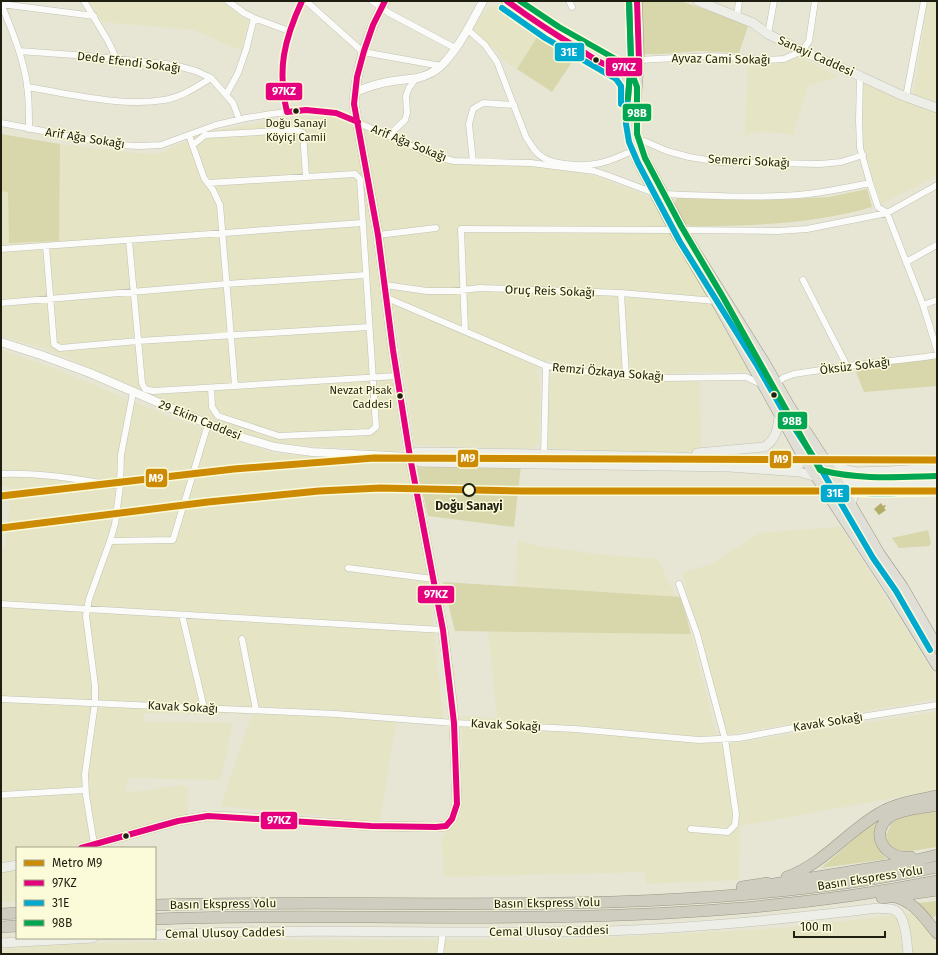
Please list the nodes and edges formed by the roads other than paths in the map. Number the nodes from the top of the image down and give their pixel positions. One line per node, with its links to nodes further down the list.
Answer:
1 (84, 1): 17 (street)
2 (228, 1): 19 (street)
3 (302, 1): 20 (street)
4 (306, 1): 26 (street)
5 (372, 1): 15 (street)
6 (488, 1): 16 (street)
7 (507, 1): 30 (main road)
8 (637, 1): 28 (main road)
9 (698, 1): 18 (main road, Sanayi Caddesi)
10 (739, 1): 18 (street)
11 (774, 1): 22 (street)
12 (815, 1): 25 (street)
13 (924, 1): 37 (street)
14 (1, 4): 17 (street); 24 (street)
15 (384, 4): 23 (street); 26 (main road)
16 (481, 4): 21 (street)
17 (94, 16): 27 (street)
18 (736, 16): 22 (main road, Sanayi Caddesi)
19 (254, 18): 20 (street); 36 (street)
20 (289, 30): 40 (street)
21 (466, 30): 23 (street); 38 (street)
22 (768, 34): 25 (main road, Sanayi Caddesi)
23 (455, 48): 29 (street)
24 (19, 51): 27 (street, Dede Efendi Sokağı); 34 (street)
25 (802, 51): 28 (street, Ayvaz Cami Sokağı); 31 (main road, Sanayi Caddesi)
26 (363, 52): 29 (street); 35 (main road)
27 (116, 60): 32 (street, Dede Efendi Sokağı)
28 (639, 60): 30 (main road); 48 (main road)
29 (441, 66): 33 (street)
30 (613, 67): 48 (main road)
31 (860, 76): 37 (main road, Sanayi Caddesi); 49 (street)
32 (211, 78): 34 (street); 36 (street, Dede Efendi Sokağı)
33 (416, 78): 35 (street); 46 (street)
34 (27, 87): 44 (street)
35 (355, 92): 42 (main road)
36 (226, 95): 41 (street, Dede Efendi Sokağı)
37 (906, 97): 39 (main road, Sanayi Caddesi)
38 (514, 105): 48 (street); 50 (street)
39 (937, 108)
40 (287, 112): 41 (street, Arif Ağa Sokağı); 42 (street, Arif Ağa Sokağı)
41 (239, 120): 45 (street, Arif Ağa Sokağı)
42 (358, 122): 46 (street, Arif Ağa Sokağı); 61 (main road)
43 (1, 123): 44 (street, Arif Ağa Sokağı)
44 (29, 129): 45 (street, Arif Ağa Sokağı)
45 (189, 135): 47 (street)
46 (388, 135): 50 (street, Arif Ağa Sokağı)
47 (193, 145): 51 (street); 52 (street)
48 (635, 145): 49 (street, Semerci Sokağı); 55 (main road)
49 (863, 155): 53 (street)
50 (473, 162): 55 (street, Arif Ağa Sokağı)
51 (306, 177): 52 (street); 57 (street)
52 (208, 183): 60 (street)
53 (870, 183): 55 (street, Arif Ağa Sokağı); 56 (street)
54 (937, 185): 56 (street)
55 (659, 194): 59 (main road)
56 (887, 213): 59 (street); 66 (street)
57 (362, 224): 60 (street); 67 (street)
58 (436, 228): 61 (street)
59 (678, 230): 71 (street); 77 (main road); 93 (main road)
60 (222, 234): 62 (street); 69 (street)
61 (378, 235): 70 (main road)
62 (129, 240): 64 (street); 72 (street)
63 (937, 245): 66 (street)
64 (46, 246): 65 (street); 75 (street)
65 (1, 249)
66 (906, 262): 79 (street)
67 (366, 275): 69 (street); 80 (street)
68 (803, 280): 88 (street)
69 (226, 284): 72 (street); 82 (street)
70 (385, 285): 71 (street, Oruç Reis Sokağı); 74 (main road)
71 (464, 290): 73 (street, Oruç Reis Sokağı); 81 (street)
72 (134, 291): 75 (street); 83 (street)
73 (621, 293): 77 (street, Oruç Reis Sokağı); 91 (street)
74 (386, 298): 81 (street, Remzi Özkaya Sokağı); 90 (main road)
75 (50, 299): 78 (street); 83 (street)
76 (937, 300): 79 (street)
77 (716, 301): 89 (main road)
78 (1, 302)
79 (923, 306): 85 (street)
80 (369, 327): 82 (street); 92 (street)
81 (465, 331): 87 (street, Remzi Özkaya Sokağı)
82 (230, 335): 83 (street); 94 (street)
83 (138, 341): 95 (street)
84 (1, 342): 96 (street, 29 Ekim Caddesi)
85 (937, 350)
86 (937, 355): 88 (street, Öksüz Sokağı)
87 (546, 366): 91 (street, Remzi Özkaya Sokağı); 99 (street)
88 (847, 366): 93 (street, Öksüz Sokağı)
89 (750, 373): 91 (street, Remzi Özkaya Sokağı); 97 (main road)
90 (397, 376): 92 (street); 100 (main road)
91 (626, 376)
92 (372, 378): 94 (street); 95 (street)
93 (777, 384): 102 (main road)
94 (235, 386): 95 (street)
95 (211, 388)
96 (133, 393): 98 (street, 29 Ekim Caddesi); 111 (street)
97 (780, 416): 101 (main road); 107 (main road)
98 (208, 424): 100 (street, 29 Ekim Caddesi); 113 (street)
99 (544, 455): 100 (main road); 101 (main road)
100 (410, 456): 107 (main road); 115 (main road)
101 (676, 457): 103 (main road)
102 (825, 460): 104 (main road); 108 (main road)
103 (800, 464)
104 (937, 468)
105 (937, 473): 108 (main road)
106 (1, 474): 111 (street)
107 (815, 477): 108 (main road); 124 (main road)
108 (841, 484): 110 (main road); 112 (main road); 119 (main road)
109 (937, 484): 110 (main road)
110 (862, 485): 112 (main road)
111 (120, 486): 113 (street)
112 (851, 503): 119 (main road)
113 (110, 541): 118 (street)
114 (348, 568): 115 (street)
115 (434, 579): 121 (main road)
116 (679, 584): 131 (street)
117 (1, 604): 118 (street)
118 (87, 609): 120 (street); 126 (street)
119 (918, 612): 123 (main road)
120 (182, 615): 121 (street); 128 (street)
121 (443, 630): 130 (main road)
122 (242, 639): 129 (street)
123 (937, 646)
124 (937, 666)
125 (1, 699): 126 (street, Kavak Sokağı)
126 (95, 703): 128 (street, Kavak Sokağı); 132 (street)
127 (937, 705): 131 (street, Kavak Sokağı)
128 (204, 708): 129 (street, Kavak Sokağı)
129 (256, 710): 130 (street, Kavak Sokağı)
130 (454, 723): 131 (street, Kavak Sokağı); 137 (main road)
131 (725, 738): 136 (street)
132 (86, 790): 133 (street); 137 (street)
133 (1, 795)
134 (937, 796): 144 (highway)
135 (937, 805): 139 (highway)
136 (691, 829)
137 (94, 844): 138 (main road)
138 (84, 847)
139 (937, 855): 144 (highway)
140 (16, 865): 142 (main road)
141 (937, 867): 147 (highway, Basın Ekspress Yolu)
142 (1, 868)
143 (937, 881): 149 (highway, Basın Ekspress Yolu)
144 (742, 888): 147 (highway)
145 (937, 890): 146 (highway)
146 (895, 896): 149 (highway); 156 (highway)
147 (688, 898): 148 (highway, Basın Ekspress Yolu)
148 (156, 906)
149 (776, 906): 152 (highway, Basın Ekspress Yolu)
150 (16, 913): 151 (highway)
151 (1, 914)
152 (156, 919)
153 (16, 926): 154 (highway)
154 (1, 927)
155 (443, 932): 157 (main road, Cemal Ulusoy Caddesi); 160 (street); 161 (main road, Cemal Ulusoy Caddesi)
156 (937, 933)
157 (156, 935)
158 (75, 939): 159 (main road)
159 (1, 943)
160 (440, 954)
161 (908, 954)

